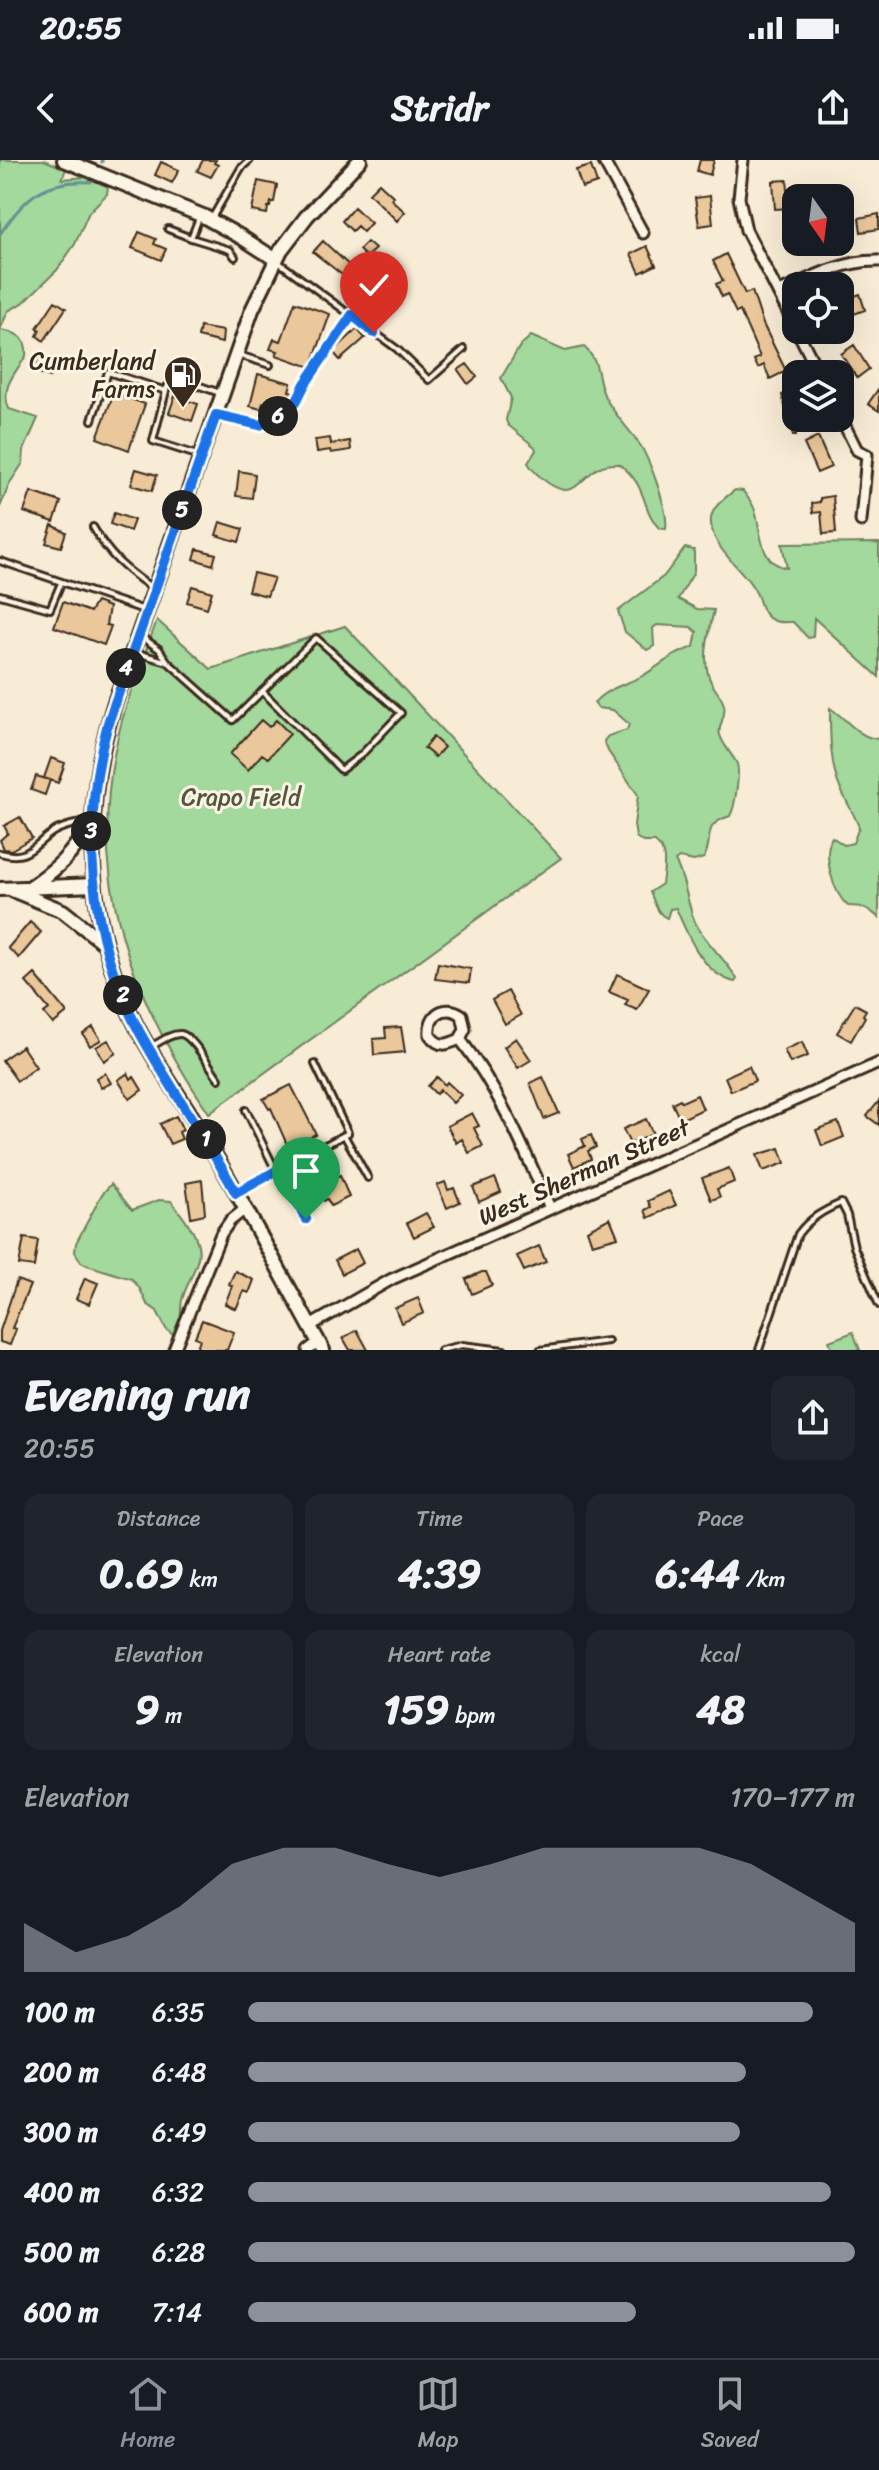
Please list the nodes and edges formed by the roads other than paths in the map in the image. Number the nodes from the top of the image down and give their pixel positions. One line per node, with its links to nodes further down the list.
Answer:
1 (64, 160): 6 (main road)
2 (250, 160): 6 (lane)
3 (360, 160): 11 (main road)
4 (603, 160): 8 (street)
5 (743, 160): 13 (street)
6 (205, 218): 9 (lane); 11 (main road)
7 (168, 229): 9 (lane)
8 (643, 233)
9 (191, 238): 10 (lane)
10 (235, 257)
11 (275, 259): 15 (lane); 17 (main road)
12 (879, 261): 13 (street)
13 (778, 293): 14 (street)
14 (782, 301)
15 (352, 315): 16 (lane); 21 (lane)
16 (464, 349)
17 (237, 354): 18 (lane); 20 (main road)
18 (270, 365)
19 (166, 391): 20 (lane); 22 (lane); 25 (lane)
20 (223, 394): 21 (main road)
21 (216, 415): 25 (main road)
22 (92, 420)
23 (848, 432): 24 (street)
24 (872, 455): 26 (street)
25 (200, 457): 30 (main road)
26 (861, 521)
27 (93, 527): 30 (lane)
28 (0, 561): 29 (lane)
29 (61, 583): 31 (lane); 32 (lane)
30 (154, 589): 32 (main road)
31 (0, 595)
32 (146, 611): 33 (main road)
33 (138, 634): 34 (main road); 35 (lane)
34 (132, 652): 35 (lane); 37 (main road)
35 (168, 662): 36 (lane)
36 (262, 691): 36 (lane)
37 (92, 820): 38 (lane); 39 (main road); 41 (main road)
38 (0, 853)
39 (94, 885): 41 (main road); 42 (main road)
40 (6, 890): 41 (main road); 42 (main road)
41 (26, 890)
42 (105, 944): 44 (main road)
43 (460, 1039): 53 (street)
44 (149, 1048): 47 (lane); 52 (main road)
45 (879, 1063): 53 (street, West Sherman Street)
46 (315, 1064): 49 (lane)
47 (219, 1079)
48 (246, 1110): 50 (lane)
49 (344, 1135): 50 (lane); 51 (lane)
50 (278, 1170): 52 (lane); 55 (lane)
51 (368, 1178)
52 (236, 1193): 54 (main road)
53 (550, 1208): 57 (street, West Sherman Street)
54 (245, 1209): 57 (main road); 60 (street)
55 (306, 1219)
56 (879, 1305): 64 (lane)
57 (310, 1326): 59 (main road)
58 (608, 1341): 63 (lane)
59 (317, 1347)
60 (174, 1350)
61 (441, 1350): 62 (lane)
62 (504, 1350)
63 (540, 1350)
64 (759, 1350)

